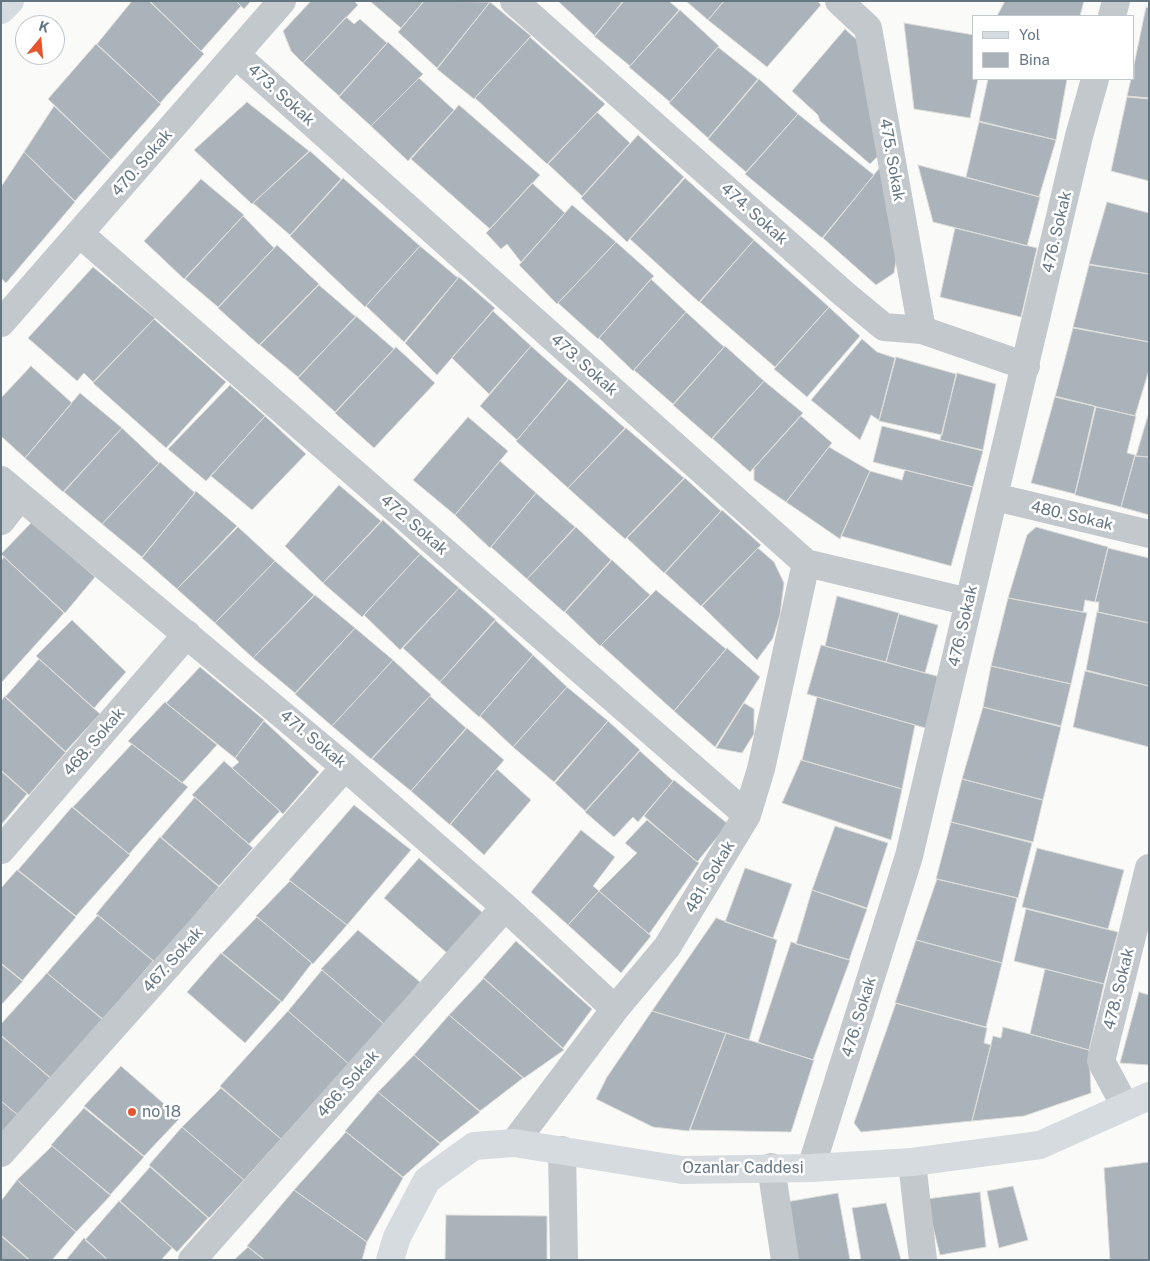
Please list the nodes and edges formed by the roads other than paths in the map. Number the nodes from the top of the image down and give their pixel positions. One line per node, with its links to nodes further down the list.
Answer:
1 (10, 1): 6 (main road)
2 (282, 1): 8 (street, 470. Sokak)
3 (514, 1): 12 (street, 474. Sokak)
4 (839, 1): 12 (street, 475. Sokak)
5 (1116, 1): 7 (street)
6 (1, 10)
7 (1112, 15)
8 (236, 55): 10 (street, 470. Sokak); 18 (street, 473. Sokak)
9 (1095, 80): 13 (street, 476. Sokak)
10 (80, 234): 11 (street, 470. Sokak); 22 (street, 472. Sokak)
11 (1, 323)
12 (922, 330): 13 (street, 474. Sokak)
13 (1026, 366): 15 (street, 476. Sokak)
14 (11, 488): 16 (street); 20 (street, 471. Sokak)
15 (994, 497): 17 (street, 480. Sokak); 19 (street, 476. Sokak)
16 (1, 521)
17 (1149, 534)
18 (806, 563): 19 (street, 473. Sokak); 22 (street, 481. Sokak)
19 (969, 602): 33 (street, 476. Sokak)
20 (187, 634): 21 (street, 471. Sokak); 23 (street, 468. Sokak)
21 (345, 767): 25 (street, 471. Sokak); 30 (street, 467. Sokak)
22 (747, 815): 26 (street, 481. Sokak)
23 (1, 850)
24 (1149, 868): 27 (street, 478. Sokak)
25 (505, 907): 26 (street, 471. Sokak); 34 (street, 466. Sokak)
26 (615, 1009): 28 (street, 481. Sokak)
27 (1137, 1101): 31 (main road, Ozanlar Caddesi)
28 (514, 1143): 29 (main road, Ozanlar Caddesi); 35 (main road, Ozanlar Caddesi)
29 (562, 1150): 32 (main road, Ozanlar Caddesi); 36 (street)
30 (1, 1153)
31 (912, 1162): 33 (main road, Ozanlar Caddesi); 38 (street)
32 (771, 1167): 33 (main road, Ozanlar Caddesi); 37 (street)
33 (811, 1168)
34 (192, 1260)
35 (390, 1260)
36 (564, 1260)
37 (785, 1260)
38 (923, 1260)

